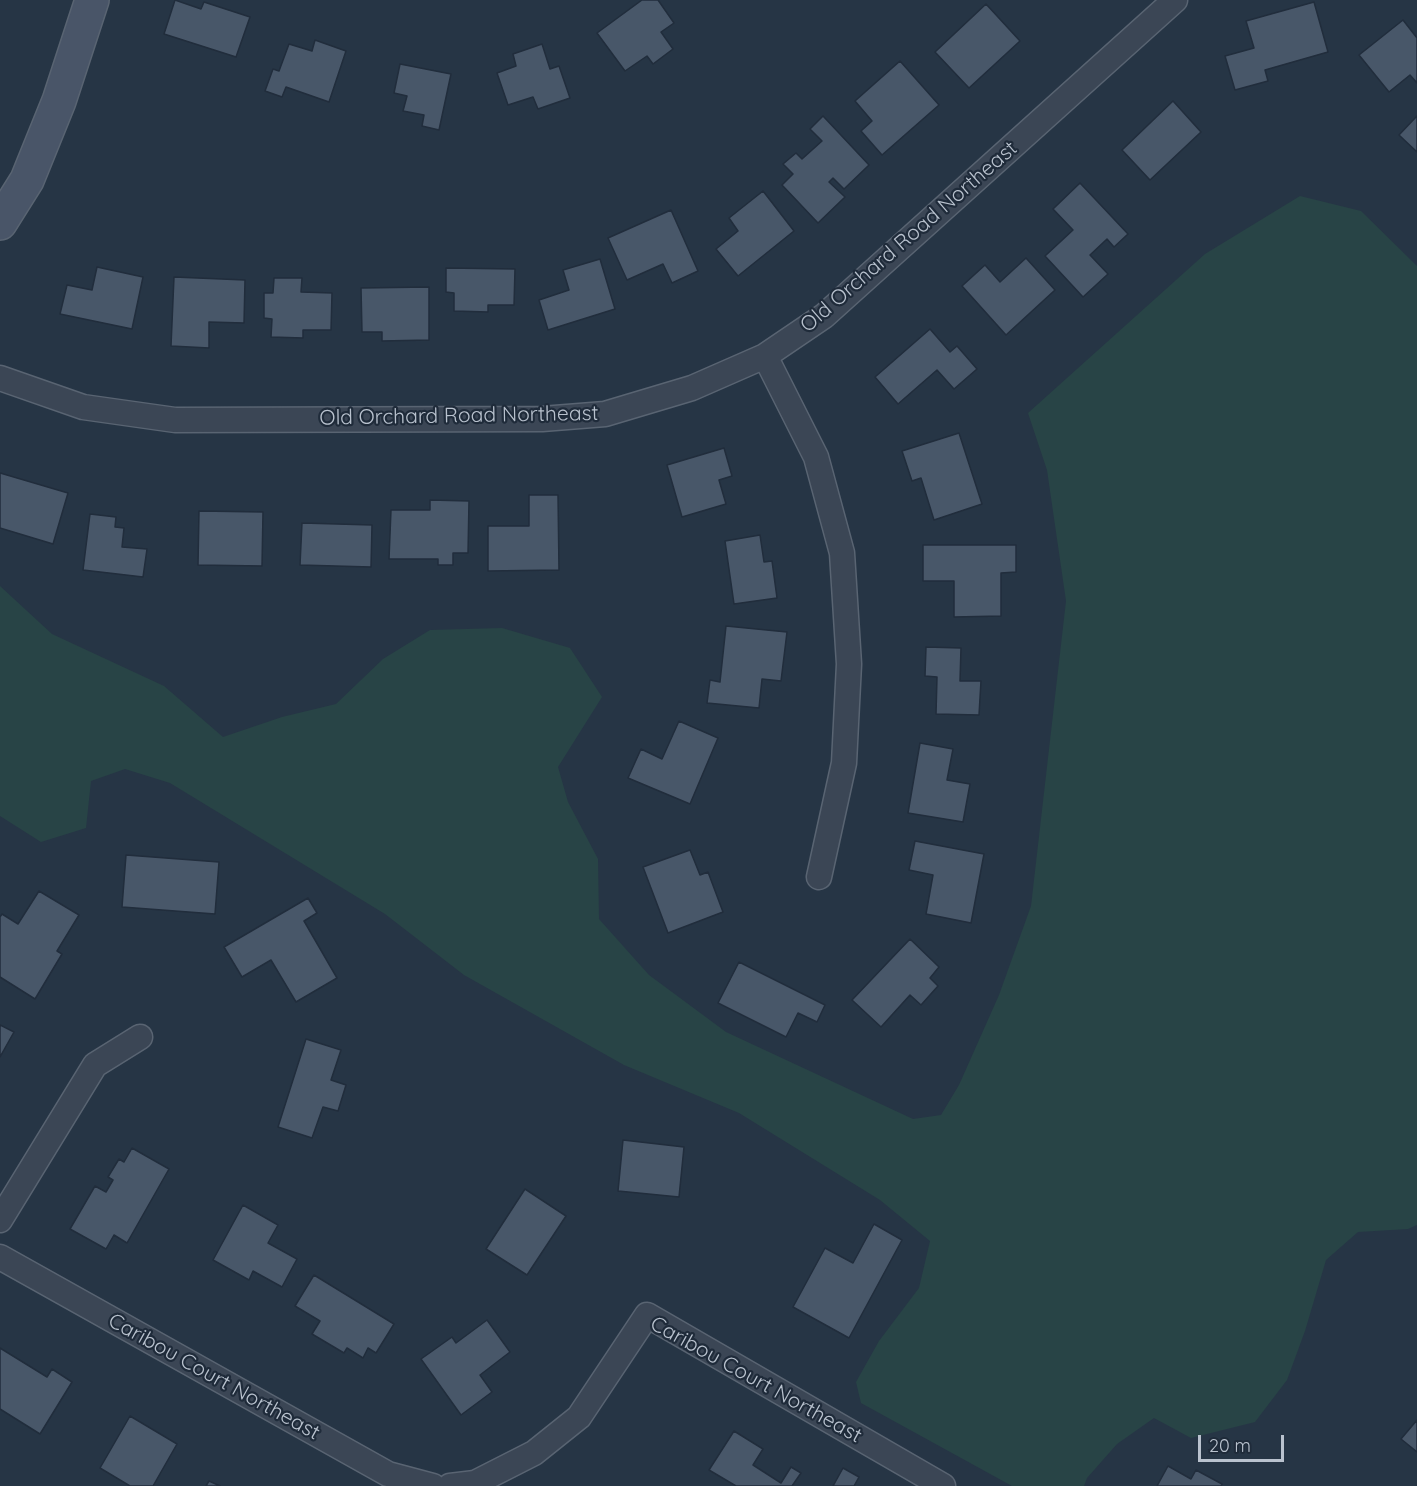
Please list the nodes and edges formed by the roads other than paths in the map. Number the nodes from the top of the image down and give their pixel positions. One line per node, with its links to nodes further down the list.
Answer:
1 (92, 0): 3 (street)
2 (1175, 0): 4 (street, Old Orchard Road Northeast)
3 (0, 223)
4 (765, 356): 5 (street, Old Orchard Road Northeast); 6 (street)
5 (0, 378)
6 (819, 877)
7 (140, 1036): 8 (street)
8 (0, 1220)
9 (0, 1257): 10 (street, Caribou Court Northeast)
10 (433, 1486)
11 (450, 1486): 12 (street, Caribou Court Northeast)
12 (943, 1486)

